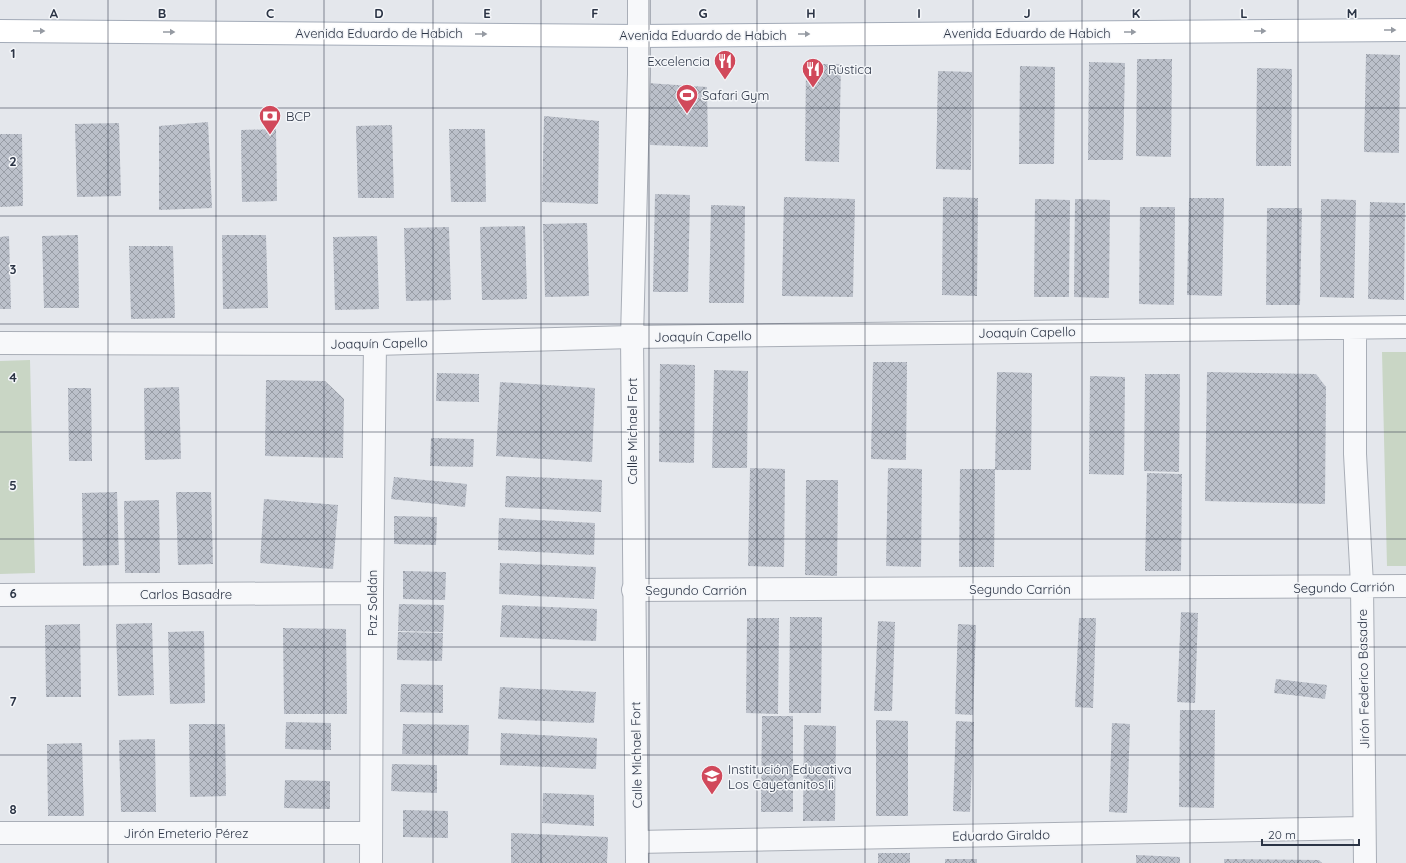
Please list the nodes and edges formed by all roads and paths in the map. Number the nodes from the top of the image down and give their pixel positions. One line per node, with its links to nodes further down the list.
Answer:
1 (638, 0): 4 (street, Calle Michael Fort)
2 (1406, 30): 4 (main road, Avenida Eduardo de Habich, one-way to 2)
3 (0, 31): 4 (main road, Avenida Eduardo de Habich, one-way to 4)
4 (639, 36): 7 (street, Calle Michael Fort)
5 (1406, 327): 6 (street, Joaquín Capello)
6 (1354, 328): 7 (street, Joaquín Capello); 10 (street, Jirón Federico Basadre)
7 (632, 337): 9 (street, Joaquín Capello); 12 (street, Calle Michael Fort)
8 (0, 343): 9 (street, Joaquín Capello)
9 (375, 344): 13 (street, Paz Soldán)
10 (1362, 585): 11 (street, Segundo Carrión); 12 (street, Segundo Carrión); 15 (street, Jirón Federico Basadre)
11 (1406, 586)
12 (633, 590): 18 (street, Calle Michael Fort)
13 (372, 593): 14 (street, Carlos Basadre); 17 (street, Paz Soldán)
14 (0, 595)
15 (1364, 828): 18 (street, Eduardo Giraldo); 21 (street, Jirón Federico Basadre)
16 (0, 833): 17 (street, Jirón Emeterio Pérez)
17 (371, 833): 19 (street, Paz Soldán)
18 (637, 842): 20 (street, Calle Michael Fort)
19 (371, 863)
20 (637, 863)
21 (1365, 863)

